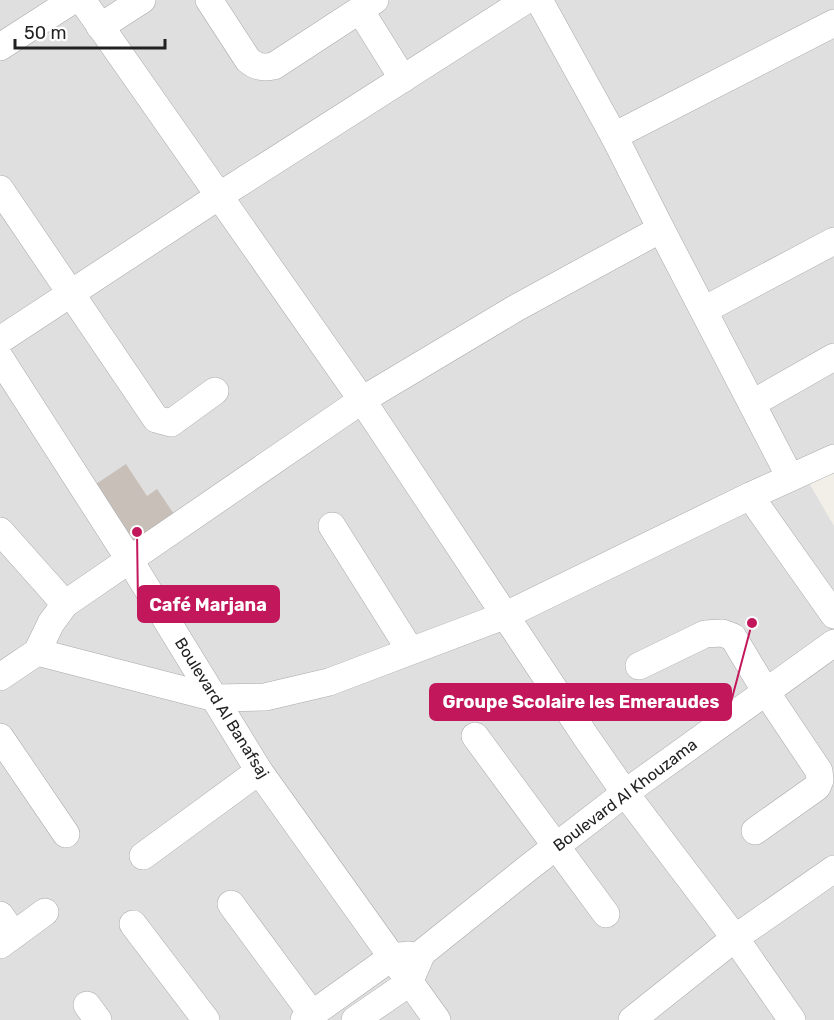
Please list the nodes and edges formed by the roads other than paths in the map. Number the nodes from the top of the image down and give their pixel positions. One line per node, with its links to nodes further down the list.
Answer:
1 (73, 0): 10 (street)
2 (82, 0): 9 (street)
3 (142, 0): 9 (street)
4 (208, 0): 7 (street)
5 (526, 0): 11 (street)
6 (539, 0): 12 (street)
7 (368, 5): 11 (street)
8 (834, 23): 12 (street)
9 (100, 27): 14 (street)
10 (0, 47)
11 (403, 79): 14 (street)
12 (614, 136): 15 (street)
13 (0, 189): 17 (street)
14 (219, 196): 17 (street); 23 (street)
15 (661, 229): 18 (street); 23 (street)
16 (834, 240): 18 (street)
17 (70, 294): 19 (street); 22 (street)
18 (704, 310): 24 (street)
19 (0, 340)
20 (834, 357): 24 (street)
21 (0, 358): 30 (street, Boulevard Al Banafsaj)
22 (215, 391)
23 (362, 400): 30 (street); 32 (street)
24 (753, 403): 26 (street)
25 (834, 458): 26 (street)
26 (790, 477): 27 (street)
27 (750, 496): 32 (street); 33 (street)
28 (332, 526): 35 (street)
29 (0, 531): 31 (street)
30 (129, 559): 31 (street); 40 (street, Boulevard Al Banafsaj)
31 (64, 604): 36 (street)
32 (506, 615): 35 (street); 44 (street)
33 (834, 615)
34 (834, 643): 39 (street, Boulevard Al Khouzama)
35 (410, 650): 40 (street)
36 (37, 652): 38 (street); 40 (street)
37 (639, 666): 39 (street)
38 (0, 677)
39 (766, 692): 44 (street, Boulevard Al Khouzama); 45 (street)
40 (214, 698): 43 (street, Boulevard Al Banafsaj)
41 (475, 736): 47 (street)
42 (0, 737): 46 (street)
43 (259, 771): 48 (street); 57 (street, Boulevard Al Banafsaj)
44 (625, 793): 47 (street, Boulevard Al Khouzama); 55 (street)
45 (755, 831)
46 (66, 834)
47 (555, 847): 52 (street); 56 (street, Boulevard Al Khouzama)
48 (142, 856)
49 (834, 869): 55 (street)
50 (231, 904): 59 (street)
51 (45, 912): 54 (street)
52 (606, 914)
53 (133, 924): 60 (street)
54 (5, 932)
55 (735, 938): 63 (street); 64 (street)
56 (422, 954): 57 (street); 58 (street)
57 (392, 957): 58 (street, Boulevard Al Banafsaj); 59 (street)
58 (409, 983): 61 (street); 62 (street, Boulevard Al Banafsaj)
59 (308, 1017)
60 (206, 1020)
61 (355, 1020)
62 (436, 1020)
63 (632, 1020)
64 (792, 1020)

